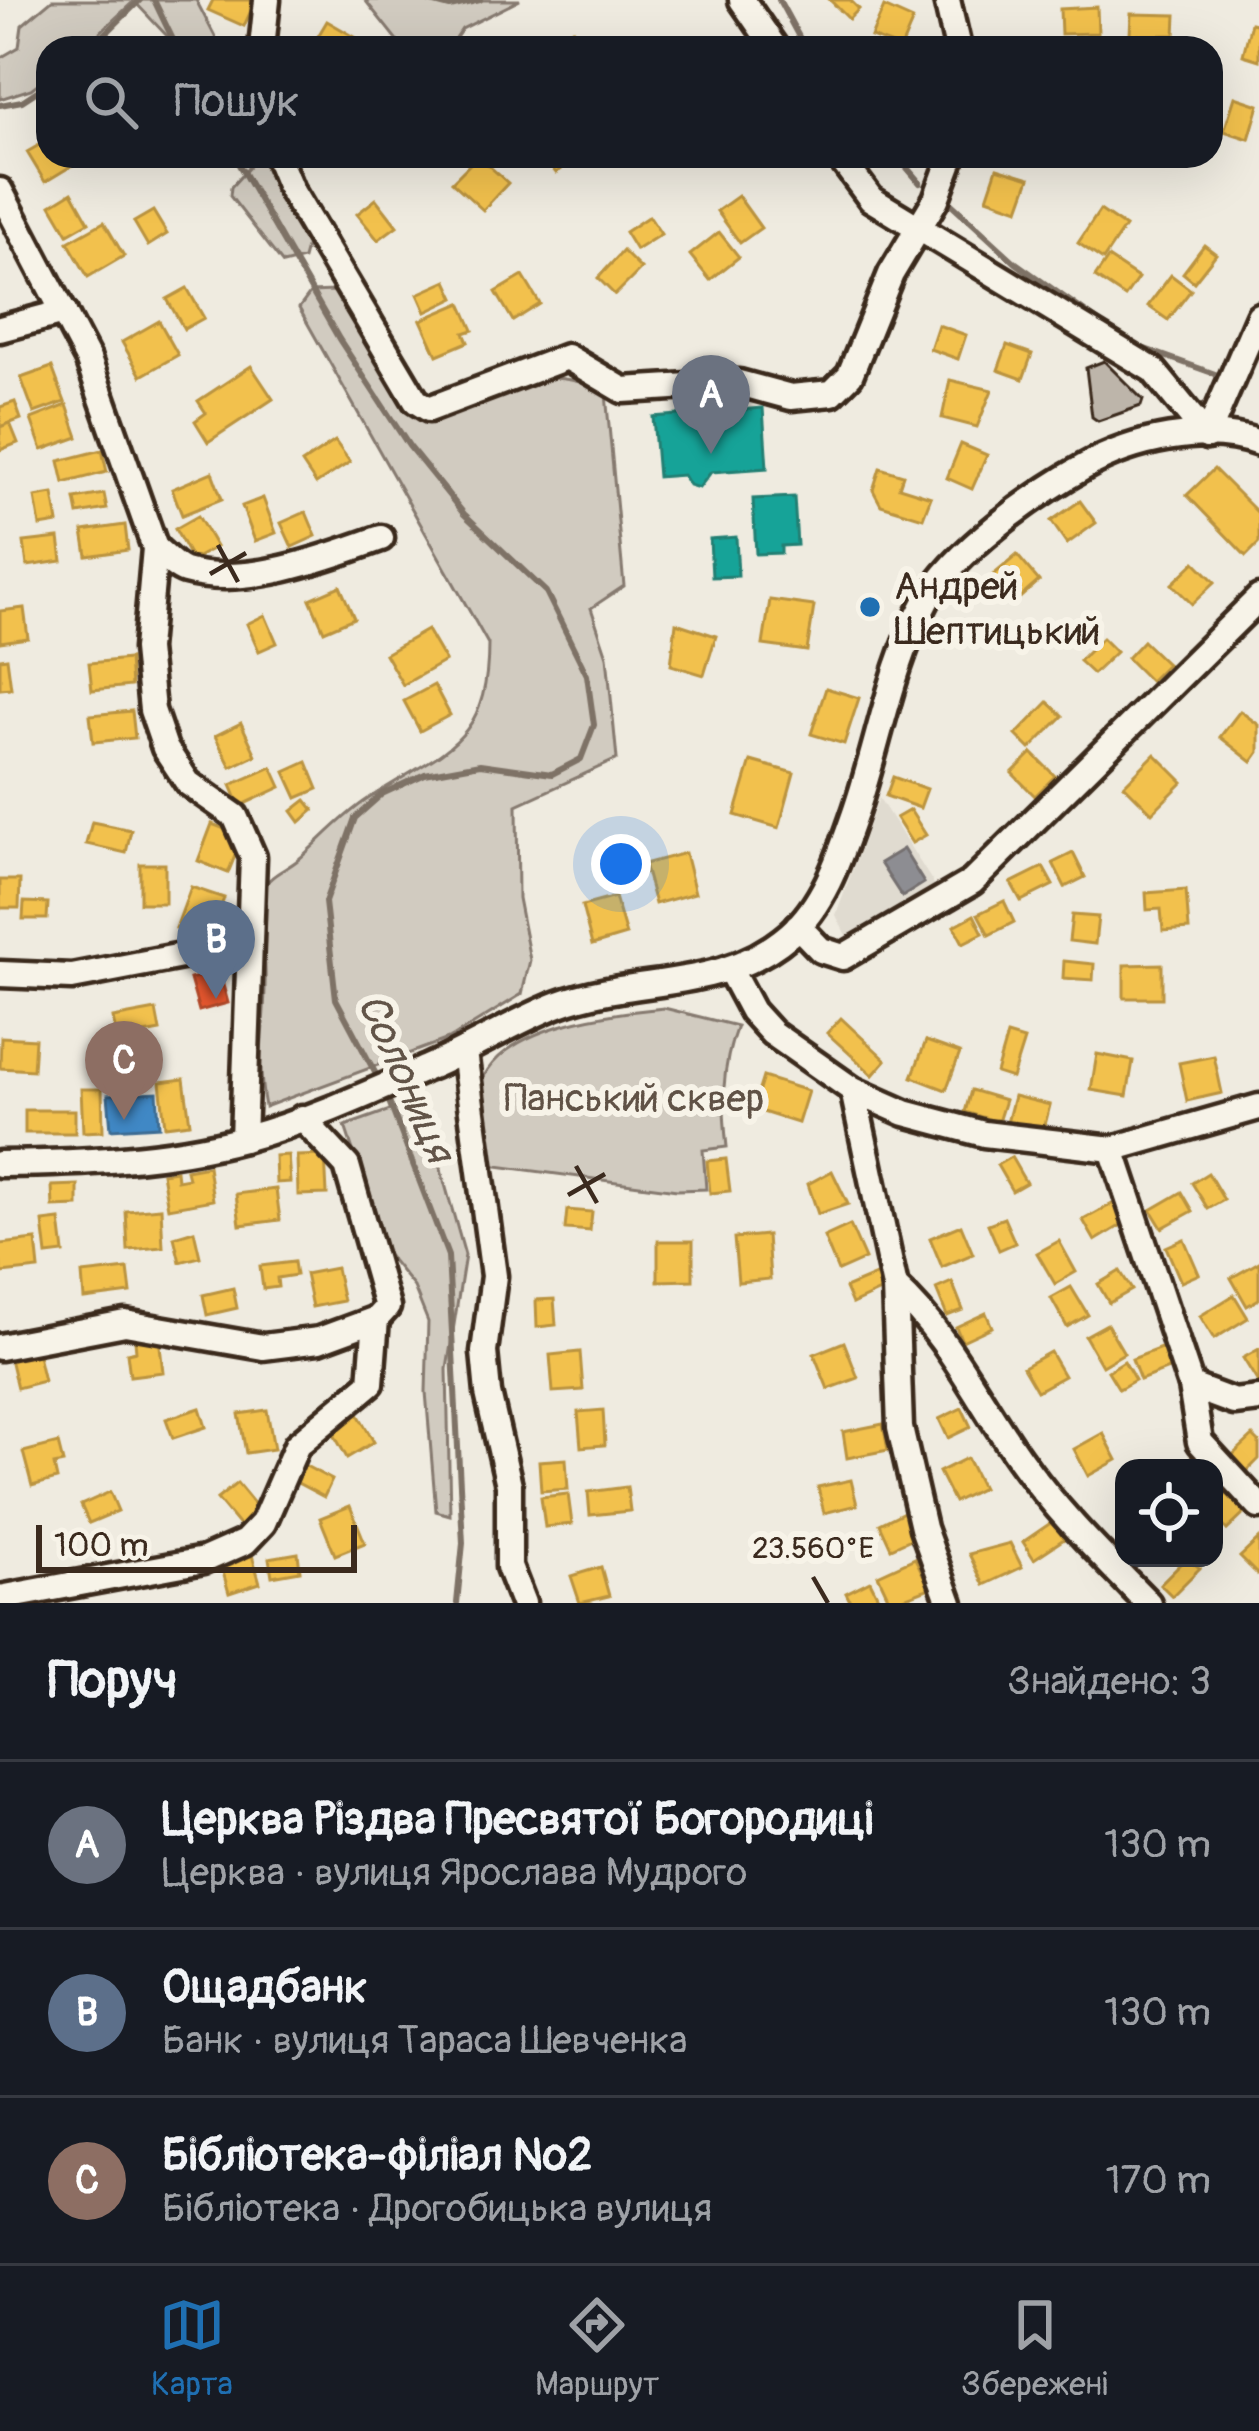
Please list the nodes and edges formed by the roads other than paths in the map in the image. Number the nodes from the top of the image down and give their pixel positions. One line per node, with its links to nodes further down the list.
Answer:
1 (266, 0): 4 (street)
2 (742, 0): 5 (street)
3 (956, 5): 6 (street)
4 (263, 36)
5 (767, 36)
6 (957, 36)
7 (282, 168): 11 (street)
8 (848, 168): 11 (street)
9 (947, 168): 11 (street)
10 (0, 191): 12 (street)
11 (919, 230): 15 (street)
12 (64, 312): 14 (street); 18 (street)
13 (1259, 316): 15 (street)
14 (0, 329)
15 (1207, 436): 16 (street); 20 (street)
16 (1259, 443)
17 (381, 538): 18 (street)
18 (155, 548): 21 (street)
19 (1259, 598): 20 (street)
20 (798, 926): 22 (street)
21 (248, 954): 23 (street); 28 (street)
22 (730, 970): 24 (street); 25 (street)
23 (0, 974)
24 (464, 1052): 27 (street); 38 (street)
25 (853, 1090): 29 (street); 31 (street)
26 (1259, 1107): 29 (street)
27 (302, 1118): 28 (street); 32 (street)
28 (243, 1139): 30 (street)
29 (1112, 1149): 34 (street)
30 (0, 1164)
31 (895, 1287): 39 (street); 40 (street)
32 (376, 1319): 33 (street); 37 (street)
33 (0, 1347)
34 (1191, 1386): 35 (street); 36 (street)
35 (1259, 1399)
36 (1259, 1506)
37 (0, 1598)
38 (523, 1603)
39 (950, 1603)
40 (1148, 1603)

